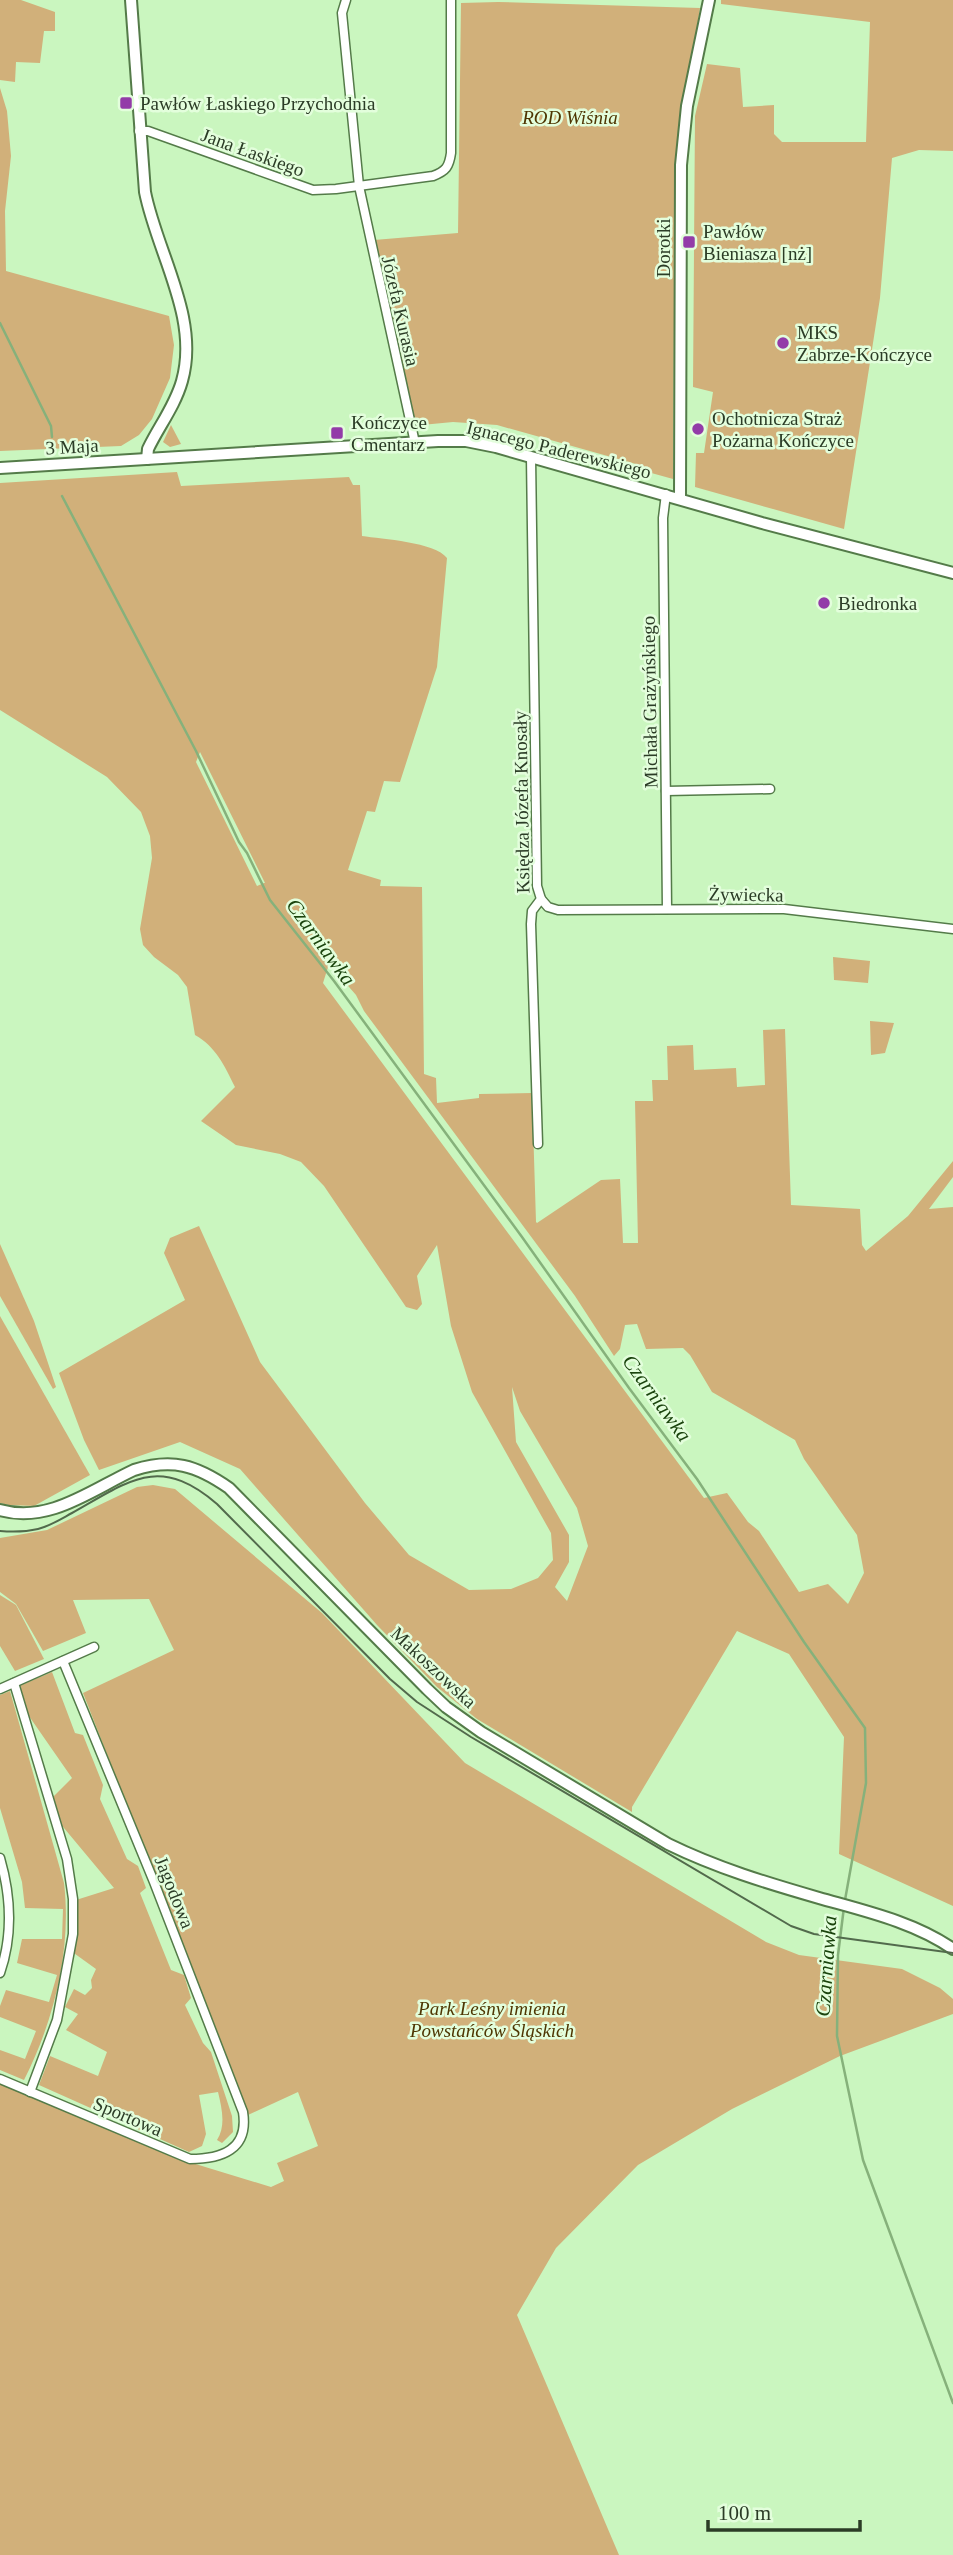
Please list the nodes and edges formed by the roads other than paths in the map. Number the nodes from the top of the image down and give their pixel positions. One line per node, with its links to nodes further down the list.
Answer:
1 (131, 0): 5 (main road)
2 (346, 0): 6 (street, Józefa Kurasia)
3 (452, 0): 6 (street, Jana Łaskiego)
4 (709, 0): 12 (main road, Dorotki)
5 (139, 131): 6 (street, Jana Łaskiego); 9 (main road)
6 (359, 186): 7 (street, Józefa Kurasia)
7 (415, 443): 8 (main road, Ignacego Paderewskiego); 9 (main road, Ignacego Paderewskiego)
8 (531, 457): 11 (main road, Ignacego Paderewskiego); 16 (street, Księdza Józefa Knosały)
9 (147, 459): 10 (main road, 3 Maja)
10 (0, 468)
11 (666, 495): 12 (main road, Ignacego Paderewskiego); 15 (street, Michała Grażyńskiego)
12 (680, 498): 13 (main road, Ignacego Paderewskiego)
13 (953, 573)
14 (770, 789): 15 (street)
15 (666, 791): 17 (street, Michała Grażyńskiego)
16 (541, 900): 17 (street, Żywiecka); 19 (street, Księdza Józefa Knosały)
17 (667, 909): 18 (street, Żywiecka)
18 (953, 929)
19 (538, 1144)
20 (0, 1510): 26 (main road, Makoszowska)
21 (94, 1647): 22 (street)
22 (62, 1661): 23 (street); 30 (street, Jagodowa)
23 (14, 1683): 24 (street); 29 (street)
24 (0, 1689)
25 (0, 1858): 27 (street)
26 (953, 1949)
27 (0, 1973)
28 (0, 2079): 29 (street, Sportowa)
29 (30, 2092): 30 (street, Sportowa)
30 (242, 2137)

